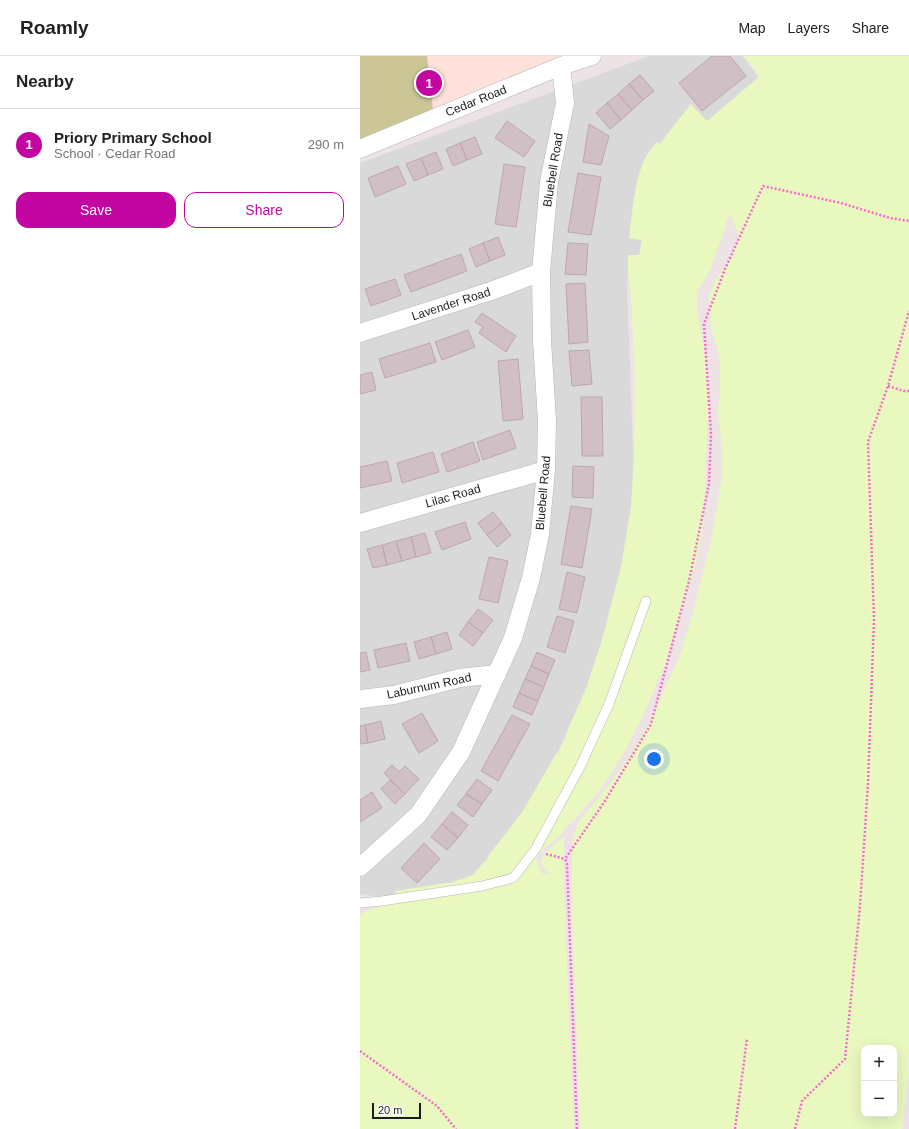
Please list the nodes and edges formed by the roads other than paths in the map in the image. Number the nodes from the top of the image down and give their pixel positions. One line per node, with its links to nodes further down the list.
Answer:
1 (592, 56): 2 (street, Cedar Road)
2 (561, 66): 3 (street, Cedar Road); 4 (street, Bluebell Road)
3 (360, 148)
4 (541, 272): 5 (street, Lavender Road); 6 (street, Bluebell Road)
5 (360, 333)
6 (546, 470): 7 (street, Lilac Road); 9 (street, Bluebell Road)
7 (360, 523)
8 (646, 601): 12 (lane)
9 (497, 674): 10 (street, Laburnum Road); 11 (street, Bluebell Road)
10 (360, 700)
11 (360, 868)
12 (360, 902)

